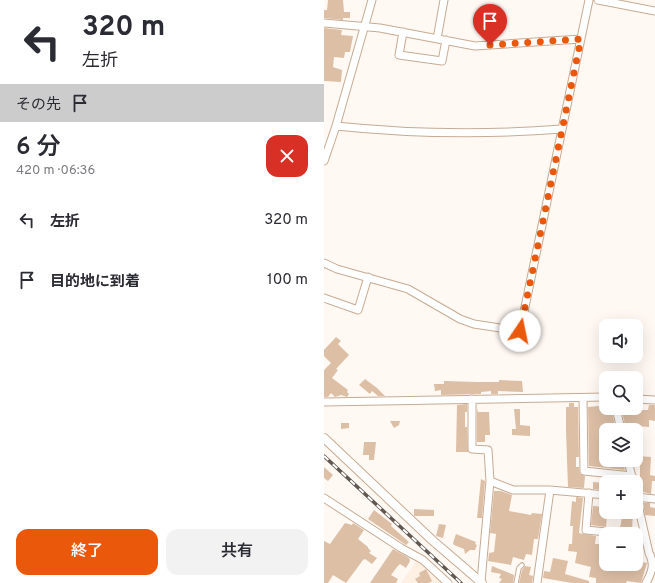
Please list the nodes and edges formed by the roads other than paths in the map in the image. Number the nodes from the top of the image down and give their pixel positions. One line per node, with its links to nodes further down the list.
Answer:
1 (372, 0): 7 (street)
2 (442, 0): 9 (street)
3 (589, 0): 10 (street)
4 (598, 0): 5 (street)
5 (655, 11)
6 (324, 23): 7 (street)
7 (365, 25): 8 (street); 12 (street)
8 (403, 32): 9 (street); 11 (street)
9 (437, 39): 11 (street)
10 (581, 39): 11 (street); 13 (street)
11 (446, 40)
12 (336, 126): 13 (street); 14 (street)
13 (562, 129): 16 (street)
14 (324, 161)
15 (324, 263): 16 (street)
16 (368, 277): 17 (street)
17 (324, 298)
18 (599, 397): 19 (street)
19 (583, 398): 20 (street); 27 (street)
20 (472, 399): 23 (street); 28 (street)
21 (643, 399): 22 (street)
22 (655, 400)
23 (324, 402)
24 (324, 433): 26 (street)
25 (324, 438): 26 (street)
26 (334, 448): 39 (street)
27 (608, 475)
28 (490, 481): 29 (street); 39 (street)
29 (550, 490): 30 (street); 41 (street)
30 (589, 493): 31 (street); 36 (street)
31 (599, 494)
32 (643, 497): 34 (street)
33 (324, 498): 38 (street)
34 (655, 498)
35 (641, 519): 42 (street)
36 (599, 531)
37 (522, 565): 40 (lane)
38 (448, 583)
39 (481, 583)
40 (516, 583)
41 (537, 583)
42 (646, 583)

